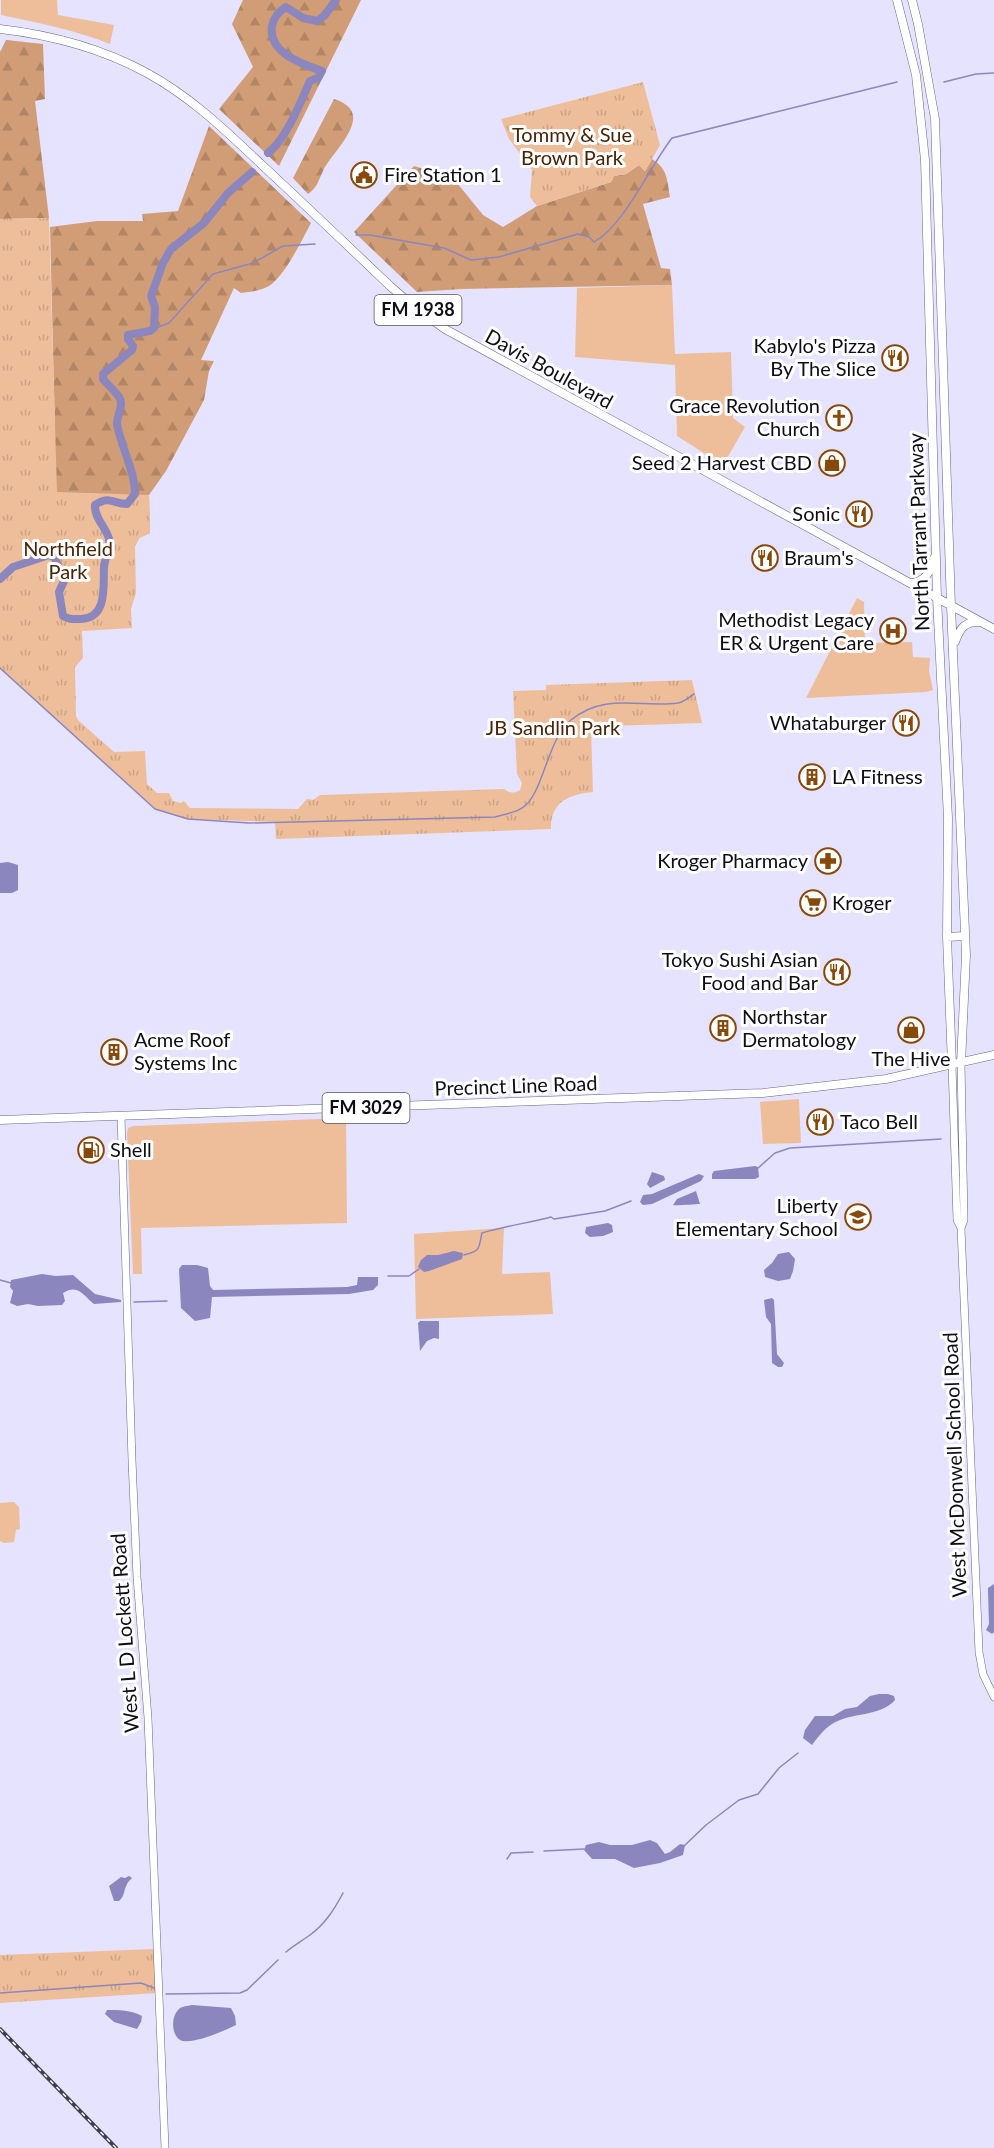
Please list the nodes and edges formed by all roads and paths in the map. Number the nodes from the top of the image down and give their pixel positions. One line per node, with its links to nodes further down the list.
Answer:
1 (897, 0): 4 (main road, North Tarrant Parkway)
2 (912, 0): 5 (main road, North Tarrant Parkway)
3 (0, 29): 9 (main road, Davis Boulevard / FM 1938)
4 (927, 231): 5 (main road); 6 (main road, North Tarrant Parkway)
5 (941, 277): 7 (main road, North Tarrant Parkway)
6 (930, 391): 7 (main road); 8 (main road, North Tarrant Parkway)
7 (945, 391): 11 (main road, North Tarrant Parkway)
8 (936, 551): 9 (main road); 10 (main road, North Tarrant Parkway)
9 (909, 583): 10 (main road, Davis Boulevard / FM 1938)
10 (937, 598): 11 (main road, Davis Boulevard / FM 1938); 15 (main road, North Tarrant Parkway)
11 (951, 606): 12 (main road, Davis Boulevard / FM 1938); 14 (main road, North Tarrant Parkway)
12 (982, 622): 13 (main road, Davis Boulevard / FM 1938); 14 (main road)
13 (994, 629)
14 (953, 646): 16 (main road, North Tarrant Parkway)
15 (948, 811): 16 (main road); 18 (main road, North Tarrant Parkway)
16 (960, 811): 17 (main road, North Tarrant Parkway)
17 (965, 936): 18 (main road); 20 (main road, North Tarrant Parkway)
18 (947, 937): 21 (main road, North Tarrant Parkway)
19 (994, 1055): 20 (main road, Precinct Line Road / FM 3029)
20 (961, 1064): 21 (main road, Precinct Line Road / FM 3029); 24 (main road, West McDonwell School Road)
21 (952, 1065): 22 (main road, Precinct Line Road / FM 3029); 24 (main road, West McDonwell School Road)
22 (121, 1116): 23 (main road, Precinct Line Road / FM 3029); 26 (main road, West L D Lockett Road)
23 (0, 1119)
24 (961, 1228): 25 (main road, West McDonwell School Road)
25 (994, 1697)
26 (165, 2148)

